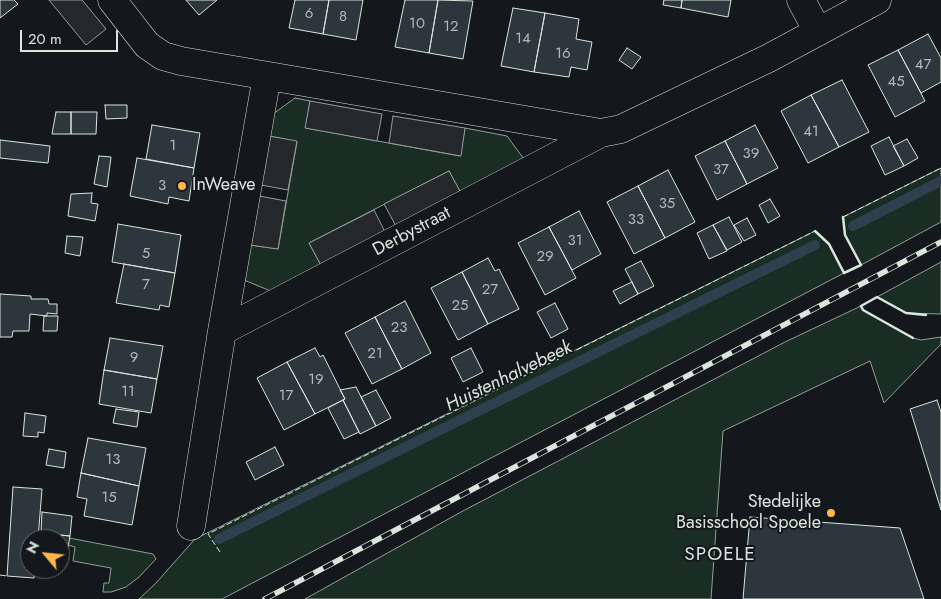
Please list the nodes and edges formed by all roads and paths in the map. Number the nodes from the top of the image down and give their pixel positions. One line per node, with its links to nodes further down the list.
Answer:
1 (112, 0): 5 (street, Derbystraat)
2 (801, 0): 4 (street)
3 (878, 0): 4 (street, Derbystraat)
4 (818, 32): 6 (street, Derbystraat)
5 (266, 76): 6 (street, Derbystraat); 7 (street)
6 (601, 133): 7 (street, Derbystraat)
7 (222, 331): 8 (street)
8 (191, 526)

